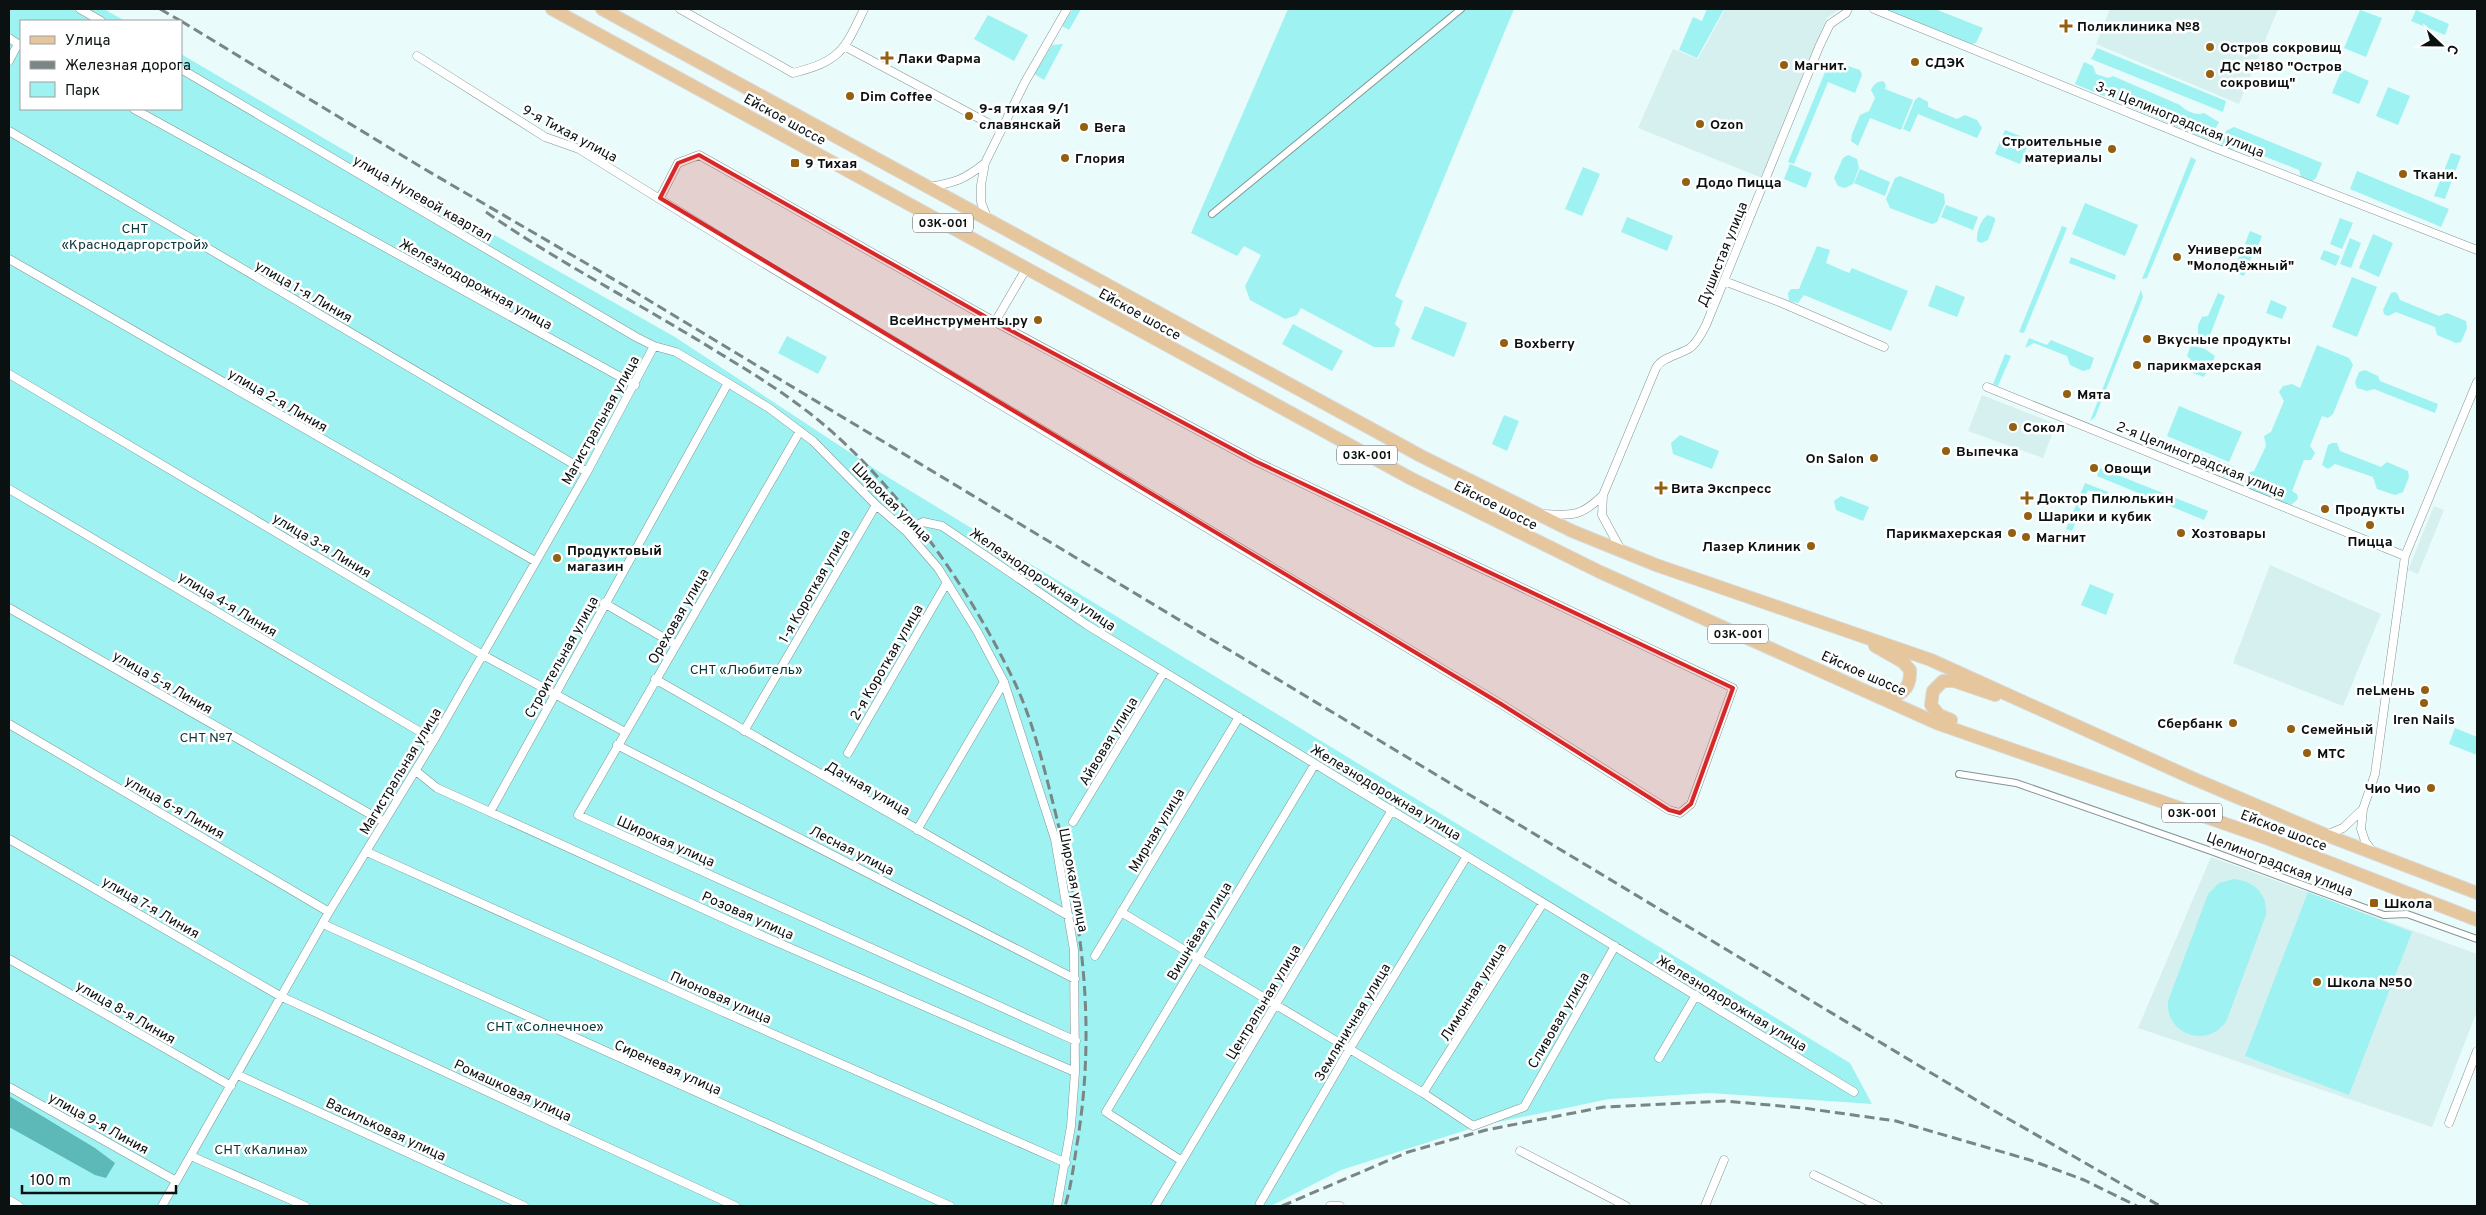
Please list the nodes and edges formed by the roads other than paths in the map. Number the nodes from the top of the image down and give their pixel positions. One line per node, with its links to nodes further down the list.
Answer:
1 (80, 9): 10 (street)
2 (552, 9): 27 (main road, Ейское шоссе / 03К-001)
3 (602, 9): 21 (main road, Ейское шоссе / 03К-001)
4 (680, 9): 13 (street)
5 (864, 9): 13 (street)
6 (1067, 9): 18 (street)
7 (1461, 9): 23 (street)
8 (1848, 9): 28 (street, Душистая улица)
9 (1874, 9): 25 (street, 3-я Целиноградская улица)
10 (99, 20)
11 (9, 38): 12 (street)
12 (20, 45): 15 (street)
13 (846, 47): 18 (street)
14 (417, 56): 22 (street, 9-я Тихая улица)
15 (9, 61)
16 (182, 70): 30 (street, улица Нулевой квартал)
17 (136, 110): 35 (street, Железнодорожная улица)
18 (1000, 130): 20 (street)
19 (9, 131): 38 (street, улица 1-я Линия)
20 (984, 163): 21 (street); 24 (street)
21 (928, 187): 24 (main road, Ейское шоссе / 03К-001)
22 (660, 198): 29 (street); 29 (street, 9-я Тихая улица)
23 (1212, 214)
24 (988, 220): 42 (main road, Ейское шоссе / 03К-001)
25 (2477, 250)
26 (9, 259): 46 (street, улица 2-я Линия)
27 (1026, 268): 29 (street); 56 (main road, Ейское шоссе / 03К-001)
28 (1724, 281): 31 (street); 40 (street, Душистая улица)
29 (996, 322)
30 (654, 346): 34 (street, Широкая улица); 35 (street, Магистральная улица)
31 (1884, 347)
32 (9, 374): 52 (street, улица 3-я Линия)
33 (2477, 382): 45 (street)
34 (728, 383): 37 (street, Широкая улица); 48 (street, Строительная улица)
35 (635, 385): 38 (street, Магистральная улица)
36 (1986, 387): 45 (street, 2-я Целиноградская улица)
37 (800, 431): 41 (street, Широкая улица); 51 (street, Ореховая улица)
38 (587, 472): 46 (street, Магистральная улица)
39 (9, 489): 63 (street, улица 4-я Линия)
40 (1603, 495): 42 (street); 44 (street)
41 (876, 505): 43 (street, Широкая улица); 61 (street, 1-я Короткая улица)
42 (1535, 513): 44 (main road, Ейское шоссе / 03К-001)
43 (906, 530): 47 (street, Широкая улица); 53 (street, Железнодорожная улица)
44 (1622, 553): 50 (main road, Ейское шоссе / 03К-001)
45 (2405, 556): 70 (street)
46 (535, 560): 52 (street, Магистральная улица)
47 (946, 584): 55 (street, Широкая улица); 65 (street, 2-я Короткая улица)
48 (604, 603): 51 (street); 57 (street, Строительная улица)
49 (9, 608): 74 (street, улица 5-я Линия)
50 (1844, 629): 56 (main road, 03К-001); 58 (main road, Ейское шоссе / 03К-001)
51 (676, 646): 54 (street, Ореховая улица)
52 (481, 654): 57 (street, улица 3-я Линия); 63 (street, Магистральная улица)
53 (1164, 672): 59 (street, Железнодорожная улица); 75 (street, Айвовая улица)
54 (656, 679): 61 (street, Дачная улица); 62 (street, Ореховая улица)
55 (1004, 682): 76 (street); 86 (street, Широкая улица)
56 (1876, 695): 66 (main road, Ейское шоссе / 03К-001)
57 (554, 696): 62 (street, улица 3-я Линия); 72 (street, Строительная улица)
58 (2052, 714): 66 (main road, 03К-001); 77 (main road, Ейское шоссе / 03К-001)
59 (1239, 717): 67 (street, Железнодорожная улица); 85 (street, Мирная улица)
60 (9, 724): 84 (street, улица 6-я Линия)
61 (744, 731): 76 (street, Дачная улица)
62 (625, 732): 64 (street, Ореховая улица)
63 (434, 740): 68 (street, Магистральная улица)
64 (617, 745): 73 (street, Ореховая улица); 94 (street, Лесная улица)
65 (848, 753)
66 (2039, 759): 87 (main road, Ейское шоссе / 03К-001)
67 (1315, 764): 71 (street, Железнодорожная улица); 92 (street, Вишнёвая улица)
68 (416, 771): 72 (street, Розовая улица); 74 (street, Магистральная улица)
69 (1959, 774): 89 (street, Целиноградская улица)
70 (2363, 809): 77 (street); 80 (street)
71 (1392, 810): 81 (street, Железнодорожная улица); 97 (street, Центральная улица)
72 (490, 812): 102 (street, Розовая улица)
73 (578, 815): 98 (street, Широкая улица)
74 (384, 822): 79 (street, Магистральная улица)
75 (1073, 822)
76 (917, 830): 86 (street, Дачная улица)
77 (2326, 835): 80 (main road, Ейское шоссе / 03К-001)
78 (9, 839): 96 (street, улица 7-я Линия)
79 (367, 852): 84 (street, Магистральная улица); 113 (street, Пионовая улица)
80 (2373, 853): 82 (main road, Ейское шоссе / 03К-001)
81 (1467, 856): 83 (street, Железнодорожная улица); 99 (street, Земляничная улица)
82 (2477, 893)
83 (1543, 903): 90 (street, Железнодорожная улица); 107 (street, Лимонная улица)
84 (329, 912): 88 (street, Магистральная улица)
85 (1121, 912): 91 (street, Мирная улица); 92 (street)
86 (1069, 916): 94 (street, Широкая улица)
87 (2477, 920)
88 (323, 924): 96 (street, Магистральная улица); 123 (street, Сиреневая улица)
89 (2477, 939)
90 (1615, 946): 95 (street, Железнодорожная улица); 107 (street, Сливовая улица)
91 (1095, 956)
92 (1197, 958): 97 (street); 112 (street, Вишнёвая улица)
93 (9, 960): 104 (street, улица 8-я Линия)
94 (1075, 978): 98 (street, Широкая улица)
95 (1696, 995): 101 (street); 106 (street, Железнодорожная улица)
96 (280, 996): 103 (street, Магистральная улица); 122 (street, Ромашковая улица)
97 (1275, 1007): 99 (street); 112 (street, Центральная улица)
98 (1076, 1041): 102 (street)
99 (1349, 1050): 107 (street); 117 (street, Земляничная улица)
100 (2477, 1051): 108 (street)
101 (1659, 1058)
102 (1076, 1072): 113 (street)
103 (238, 1075): 104 (street, Магистральная улица); 121 (street, Васильковая улица)
104 (231, 1086): 110 (street, Магистральная улица)
105 (9, 1087): 115 (street, улица 9-я Линия)
106 (1854, 1092)
107 (1423, 1093)
108 (2449, 1123)
109 (1520, 1150): 128 (street)
110 (191, 1156): 115 (street, Магистральная улица); 120 (street)
111 (1724, 1160): 129 (street)
112 (1182, 1161): 125 (street, Центральная улица)
113 (1066, 1163): 124 (street)
114 (1814, 1175): 130 (street)
115 (176, 1181): 119 (street, Магистральная улица)
116 (9, 1200): 118 (street)
117 (1260, 1203)
118 (19, 1206)
119 (162, 1206)
120 (305, 1206)
121 (524, 1206)
122 (735, 1206)
123 (950, 1206)
124 (1058, 1206)
125 (1155, 1206)
126 (1330, 1206): 127 (street)
127 (1340, 1206)
128 (1626, 1206)
129 (1705, 1206)
130 (1878, 1206)

